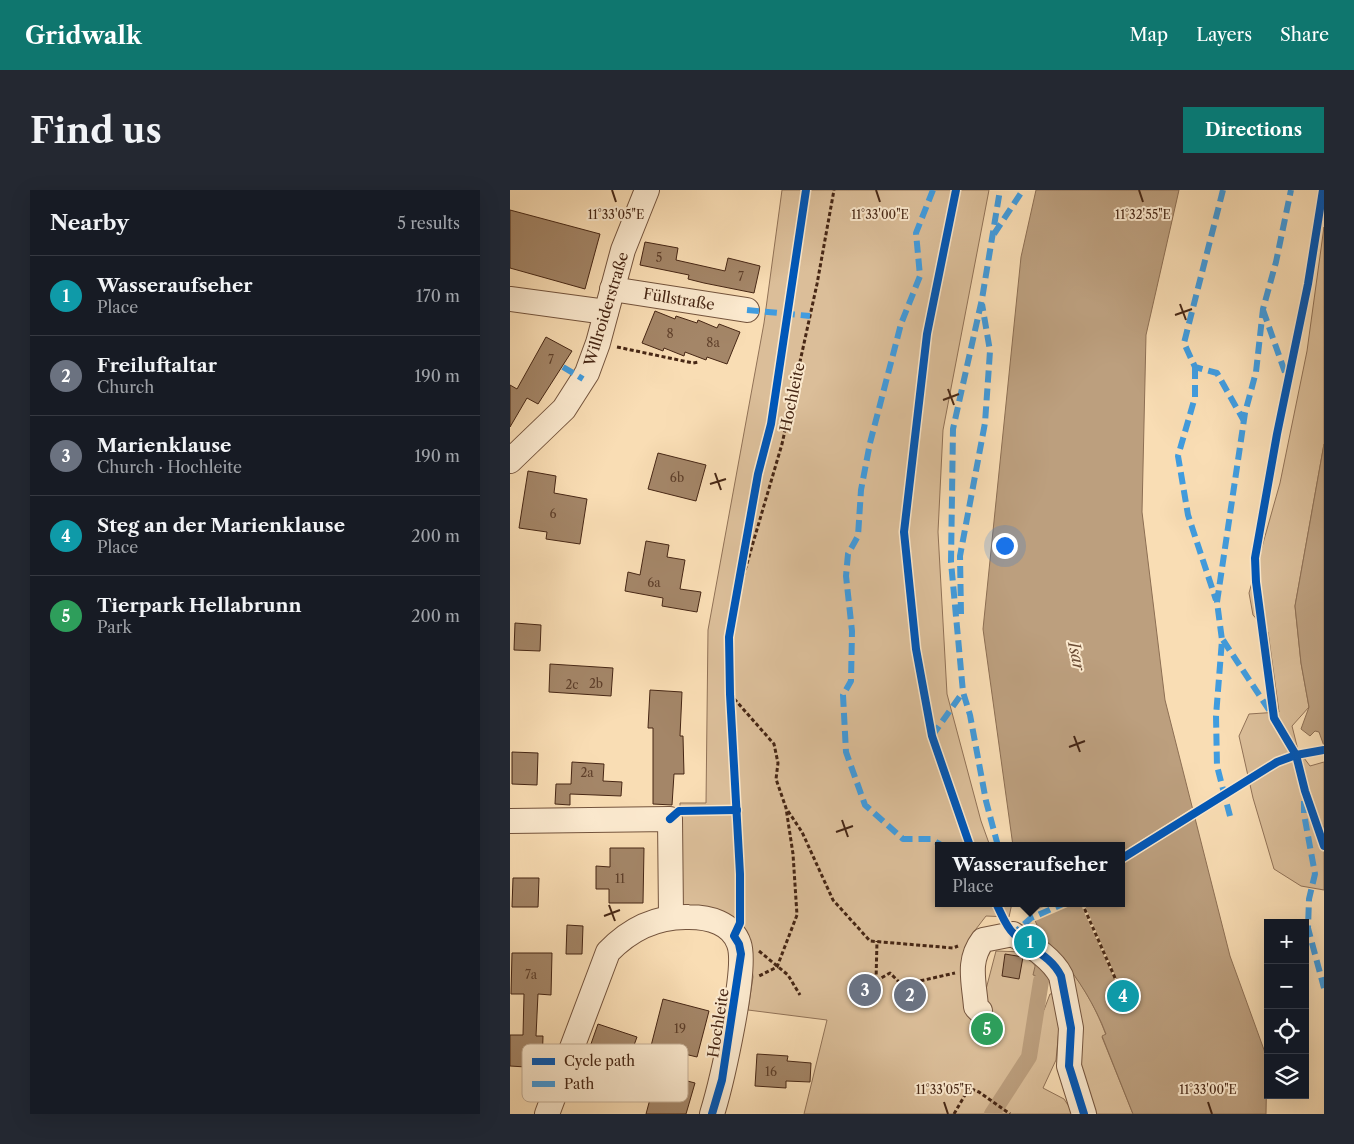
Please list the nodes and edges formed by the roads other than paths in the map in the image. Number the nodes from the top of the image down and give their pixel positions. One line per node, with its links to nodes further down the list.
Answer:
1 (647, 190): 2 (street, Willroiderstraße)
2 (612, 289): 4 (street, Füllstraße); 5 (street, Willroiderstraße)
3 (510, 299): 5 (street)
4 (747, 310)
5 (606, 312): 6 (street, Willroiderstraße)
6 (510, 462)
7 (510, 821): 8 (street)
8 (671, 916): 10 (street); 13 (street, Hochleite)
9 (980, 1011): 14 (street)
10 (573, 1044)
11 (552, 1102): 12 (street)
12 (547, 1114)
13 (712, 1114)
14 (1084, 1114)

